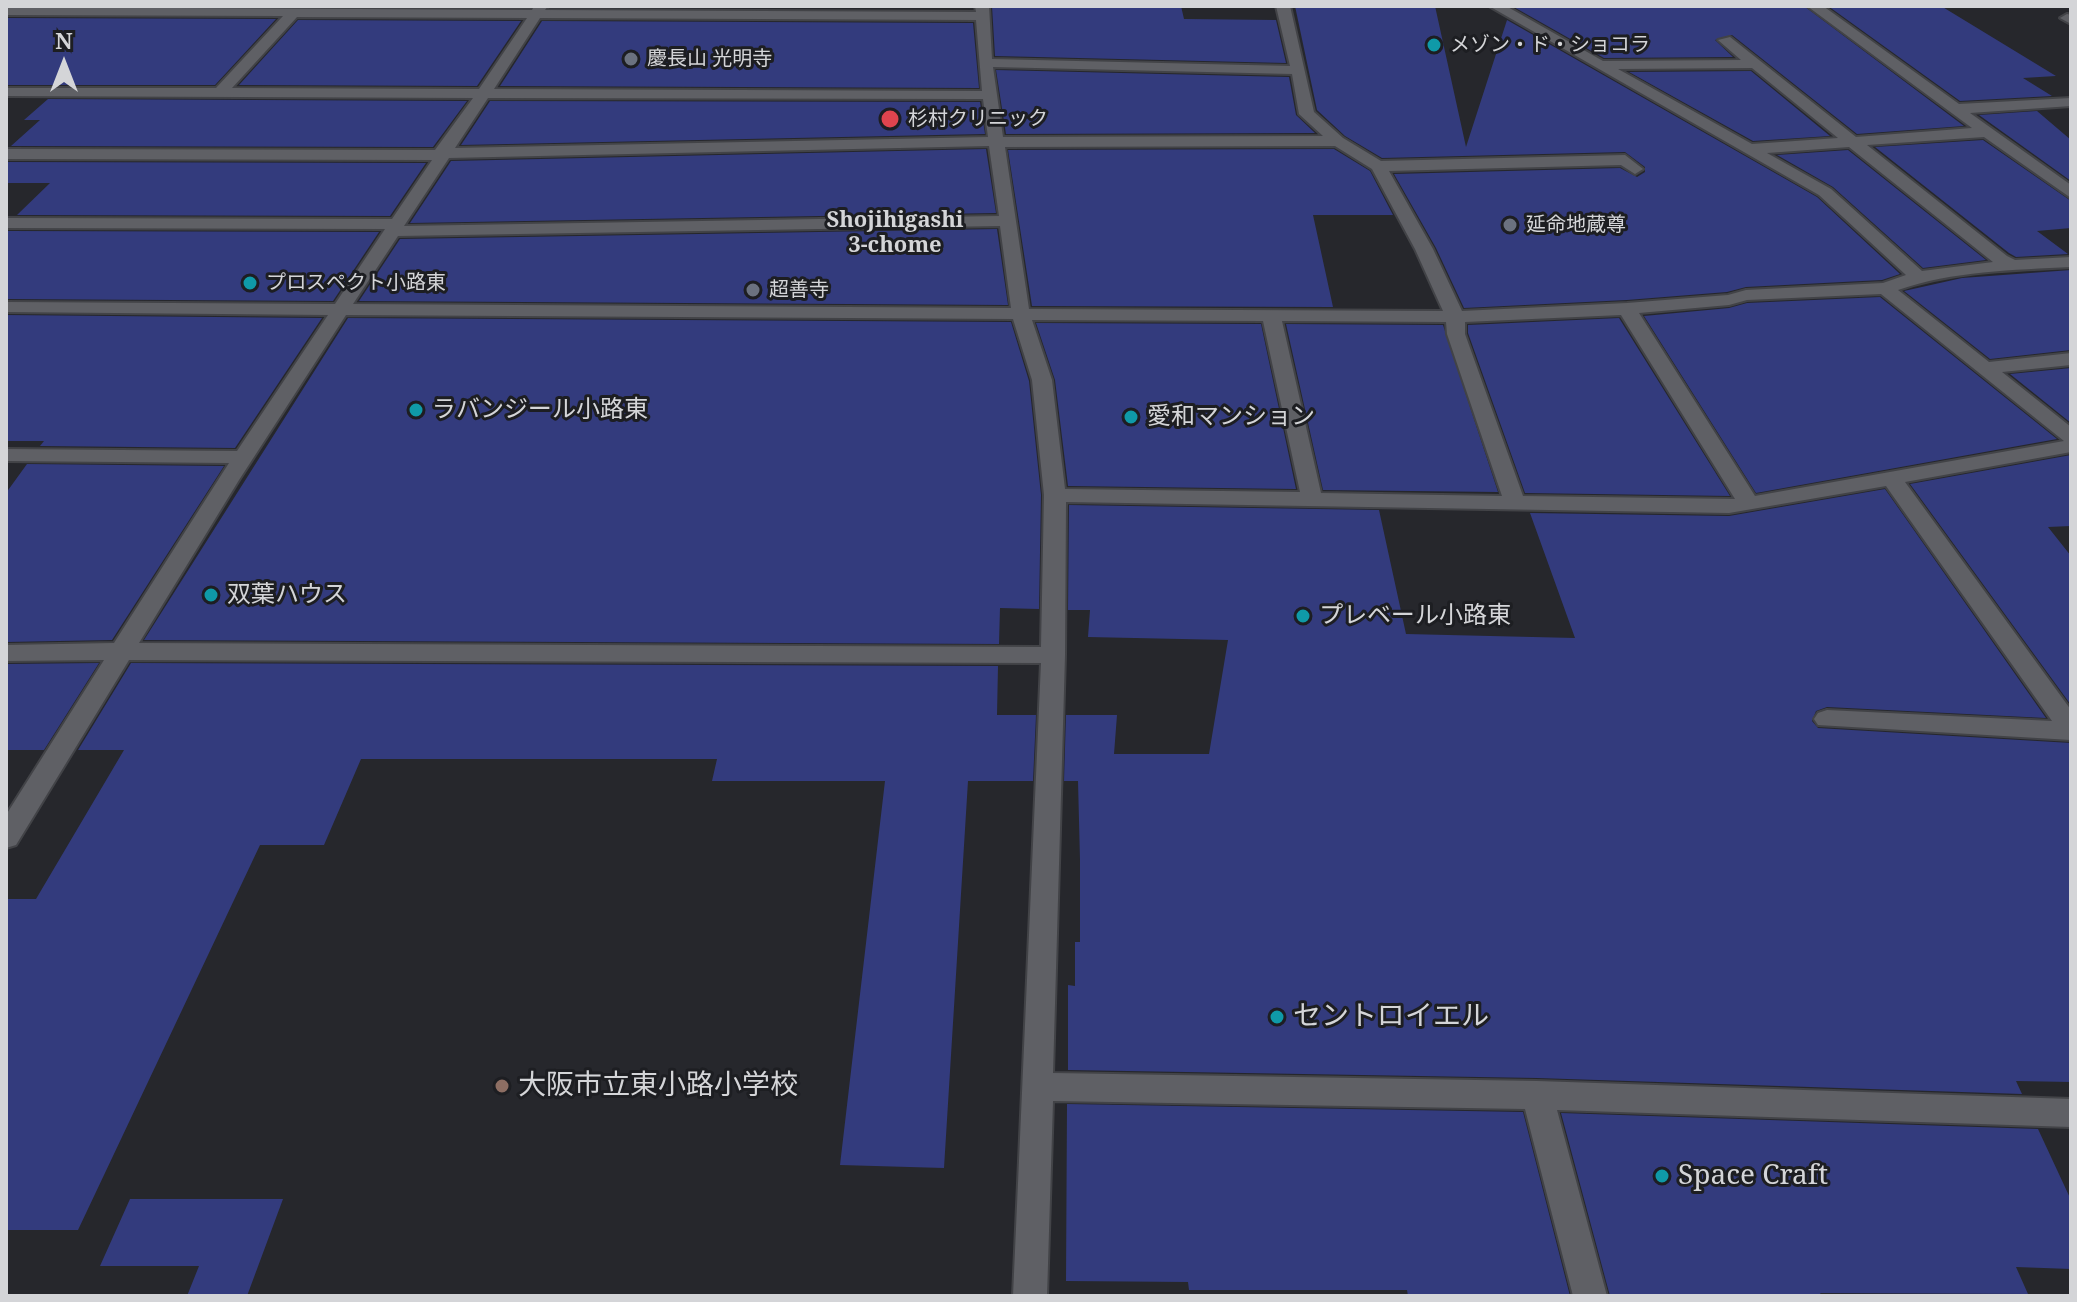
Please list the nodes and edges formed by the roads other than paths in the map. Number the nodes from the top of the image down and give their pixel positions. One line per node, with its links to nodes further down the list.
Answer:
1 (1283, 6): 12 (street)
2 (1496, 6): 11 (street)
3 (1814, 6): 18 (street)
4 (304, 10): 5 (street); 6 (street); 14 (street)
5 (539, 10): 7 (street); 15 (street)
6 (6, 11)
7 (982, 11): 9 (street)
8 (1725, 40): 10 (street)
9 (985, 63): 12 (street); 16 (street)
10 (1755, 64): 11 (street); 22 (street)
11 (1601, 65): 23 (street)
12 (1298, 70): 20 (street)
13 (6, 92): 14 (street)
14 (221, 92): 15 (street)
15 (484, 94): 16 (street); 25 (street)
16 (990, 95): 21 (street)
17 (2071, 102): 18 (street)
18 (1955, 109): 19 (street)
19 (1987, 132): 22 (street); 28 (street)
20 (1338, 141): 21 (street); 26 (street)
21 (997, 142): 25 (street); 29 (street)
22 (1851, 142): 23 (street); 33 (street)
23 (1750, 149): 34 (street)
24 (6, 154): 25 (street)
25 (440, 154): 31 (street)
26 (1378, 166): 27 (street); 41 (street)
27 (1635, 169)
28 (2071, 193)
29 (1009, 221): 31 (street); 39 (street)
30 (6, 223): 31 (street)
31 (394, 227): 37 (street)
32 (2071, 262): 33 (street)
33 (2013, 265): 34 (street)
34 (1918, 277): 35 (street)
35 (1885, 288): 38 (street); 43 (street)
36 (6, 307): 37 (street)
37 (343, 309): 39 (street); 47 (street)
38 (1627, 309): 41 (street); 52 (street)
39 (1021, 314): 40 (street); 49 (street)
40 (1271, 314): 41 (street); 50 (street)
41 (1455, 317): 51 (street)
42 (2071, 359): 43 (street)
43 (1984, 368): 44 (street)
44 (2071, 437)
45 (2071, 446): 48 (street)
46 (6, 455): 47 (street)
47 (244, 457): 53 (street)
48 (1890, 477): 52 (street); 57 (street)
49 (1055, 495): 50 (street); 55 (street)
50 (1312, 499): 51 (street)
51 (1515, 503): 52 (street)
52 (1749, 504)
53 (122, 652): 54 (street); 55 (street); 58 (street)
54 (6, 653)
55 (1053, 655): 59 (street)
56 (1827, 719): 57 (street)
57 (2071, 730)
58 (6, 838)
59 (1038, 1087): 60 (street); 62 (street)
60 (1537, 1095): 61 (street); 63 (street)
61 (2071, 1113)
62 (1030, 1296)
63 (1590, 1296)

